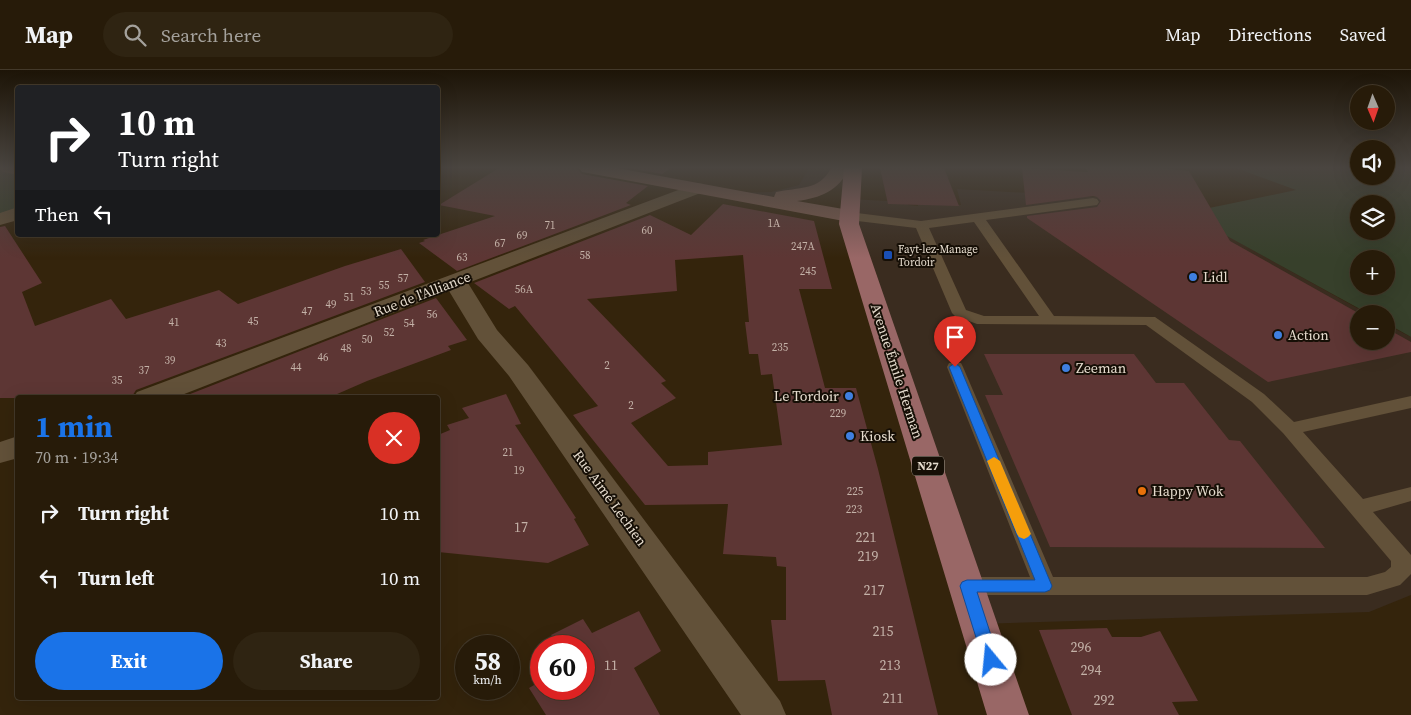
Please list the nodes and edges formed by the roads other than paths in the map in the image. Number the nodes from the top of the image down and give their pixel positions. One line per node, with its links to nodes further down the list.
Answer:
1 (671, 198): 10 (street, Rue de l'Alliance)
2 (751, 198): 6 (main road)
3 (850, 198): 6 (main road, Avenue Émile Herman / N27)
4 (1093, 202): 7 (lane)
5 (15, 214): 8 (street)
6 (849, 216): 9 (lane); 20 (main road, Avenue Émile Herman / N27)
7 (978, 218): 9 (lane); 11 (lane)
8 (0, 220)
9 (921, 224): 11 (lane)
10 (455, 281): 13 (street, Rue de l'Alliance); 22 (street, Rue Aimé Lechien)
11 (1050, 321): 15 (lane)
12 (955, 367): 21 (lane)
13 (155, 395)
14 (1411, 402): 15 (lane)
15 (1290, 429): 19 (lane)
16 (15, 447): 17 (street)
17 (0, 453)
18 (1411, 494): 19 (lane)
19 (1359, 508): 21 (lane)
20 (967, 586): 21 (lane); 23 (main road, Avenue Émile Herman / N27)
21 (1045, 586)
22 (766, 715)
23 (1008, 715)

